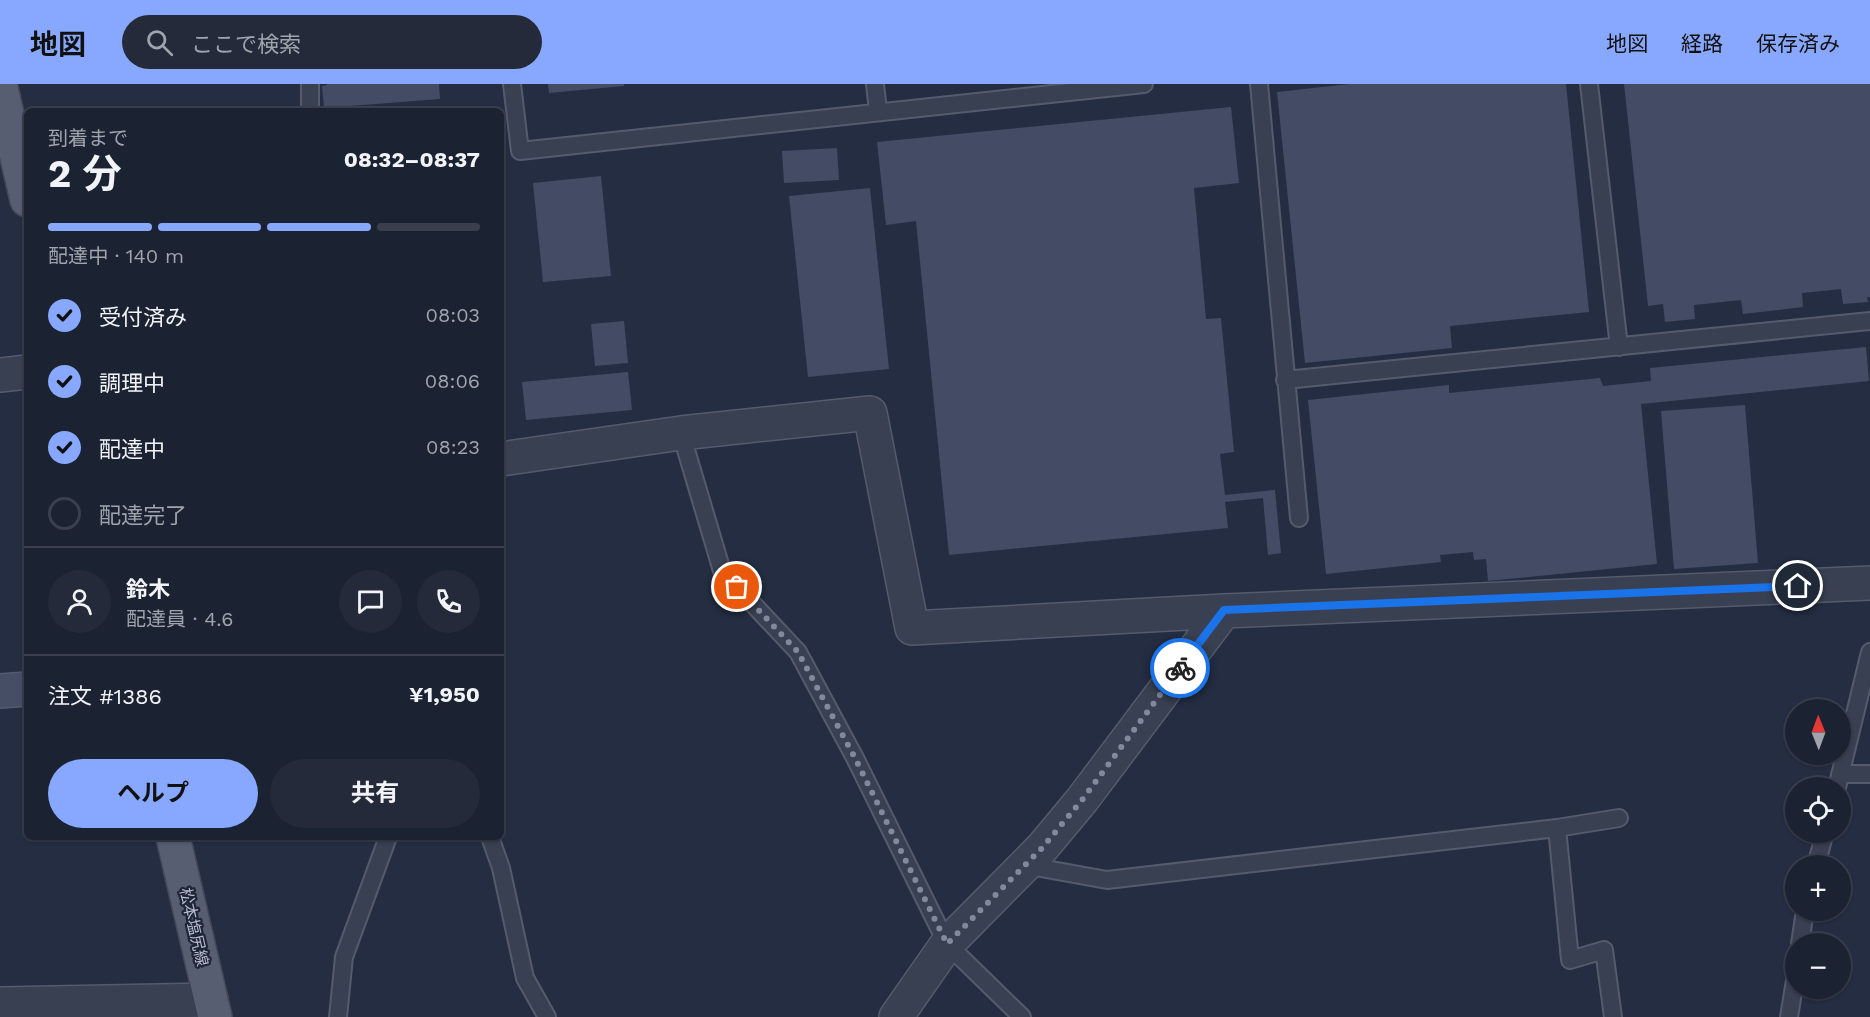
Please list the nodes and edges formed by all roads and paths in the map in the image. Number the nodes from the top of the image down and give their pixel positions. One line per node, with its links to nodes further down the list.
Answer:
1 (0, 84): 10 (main road)
2 (310, 84): 8 (lane)
3 (513, 84): 9 (lane)
4 (875, 84): 9 (lane)
5 (1144, 84): 9 (lane)
6 (1259, 84): 15 (lane)
7 (1589, 84): 12 (lane)
8 (310, 108)
9 (878, 111)
10 (24, 187)
11 (1870, 321): 12 (lane)
12 (1619, 347): 15 (lane)
13 (24, 372): 14 (street)
14 (0, 375)
15 (1285, 380): 18 (lane)
16 (681, 433): 17 (street); 20 (street); 33 (lane)
17 (504, 459)
18 (1299, 518)
19 (1870, 583): 20 (street)
20 (1224, 610): 32 (street)
21 (1870, 652): 25 (lane)
22 (24, 689): 23 (main road)
23 (0, 691)
24 (1870, 774): 26 (lane)
25 (1840, 777)
26 (1851, 778)
27 (1619, 818): 28 (lane)
28 (1557, 828): 32 (lane); 41 (lane)
29 (174, 840): 36 (main road, 松本塩尻線)
30 (387, 840): 37 (lane)
31 (491, 840): 38 (lane)
32 (1024, 865): 33 (street)
33 (947, 944): 39 (street); 40 (lane)
34 (1792, 999): 42 (lane)
35 (0, 1004): 36 (street)
36 (213, 1008)
37 (338, 1017)
38 (547, 1017)
39 (896, 1017)
40 (1022, 1017)
41 (1613, 1017)
42 (1789, 1017)

